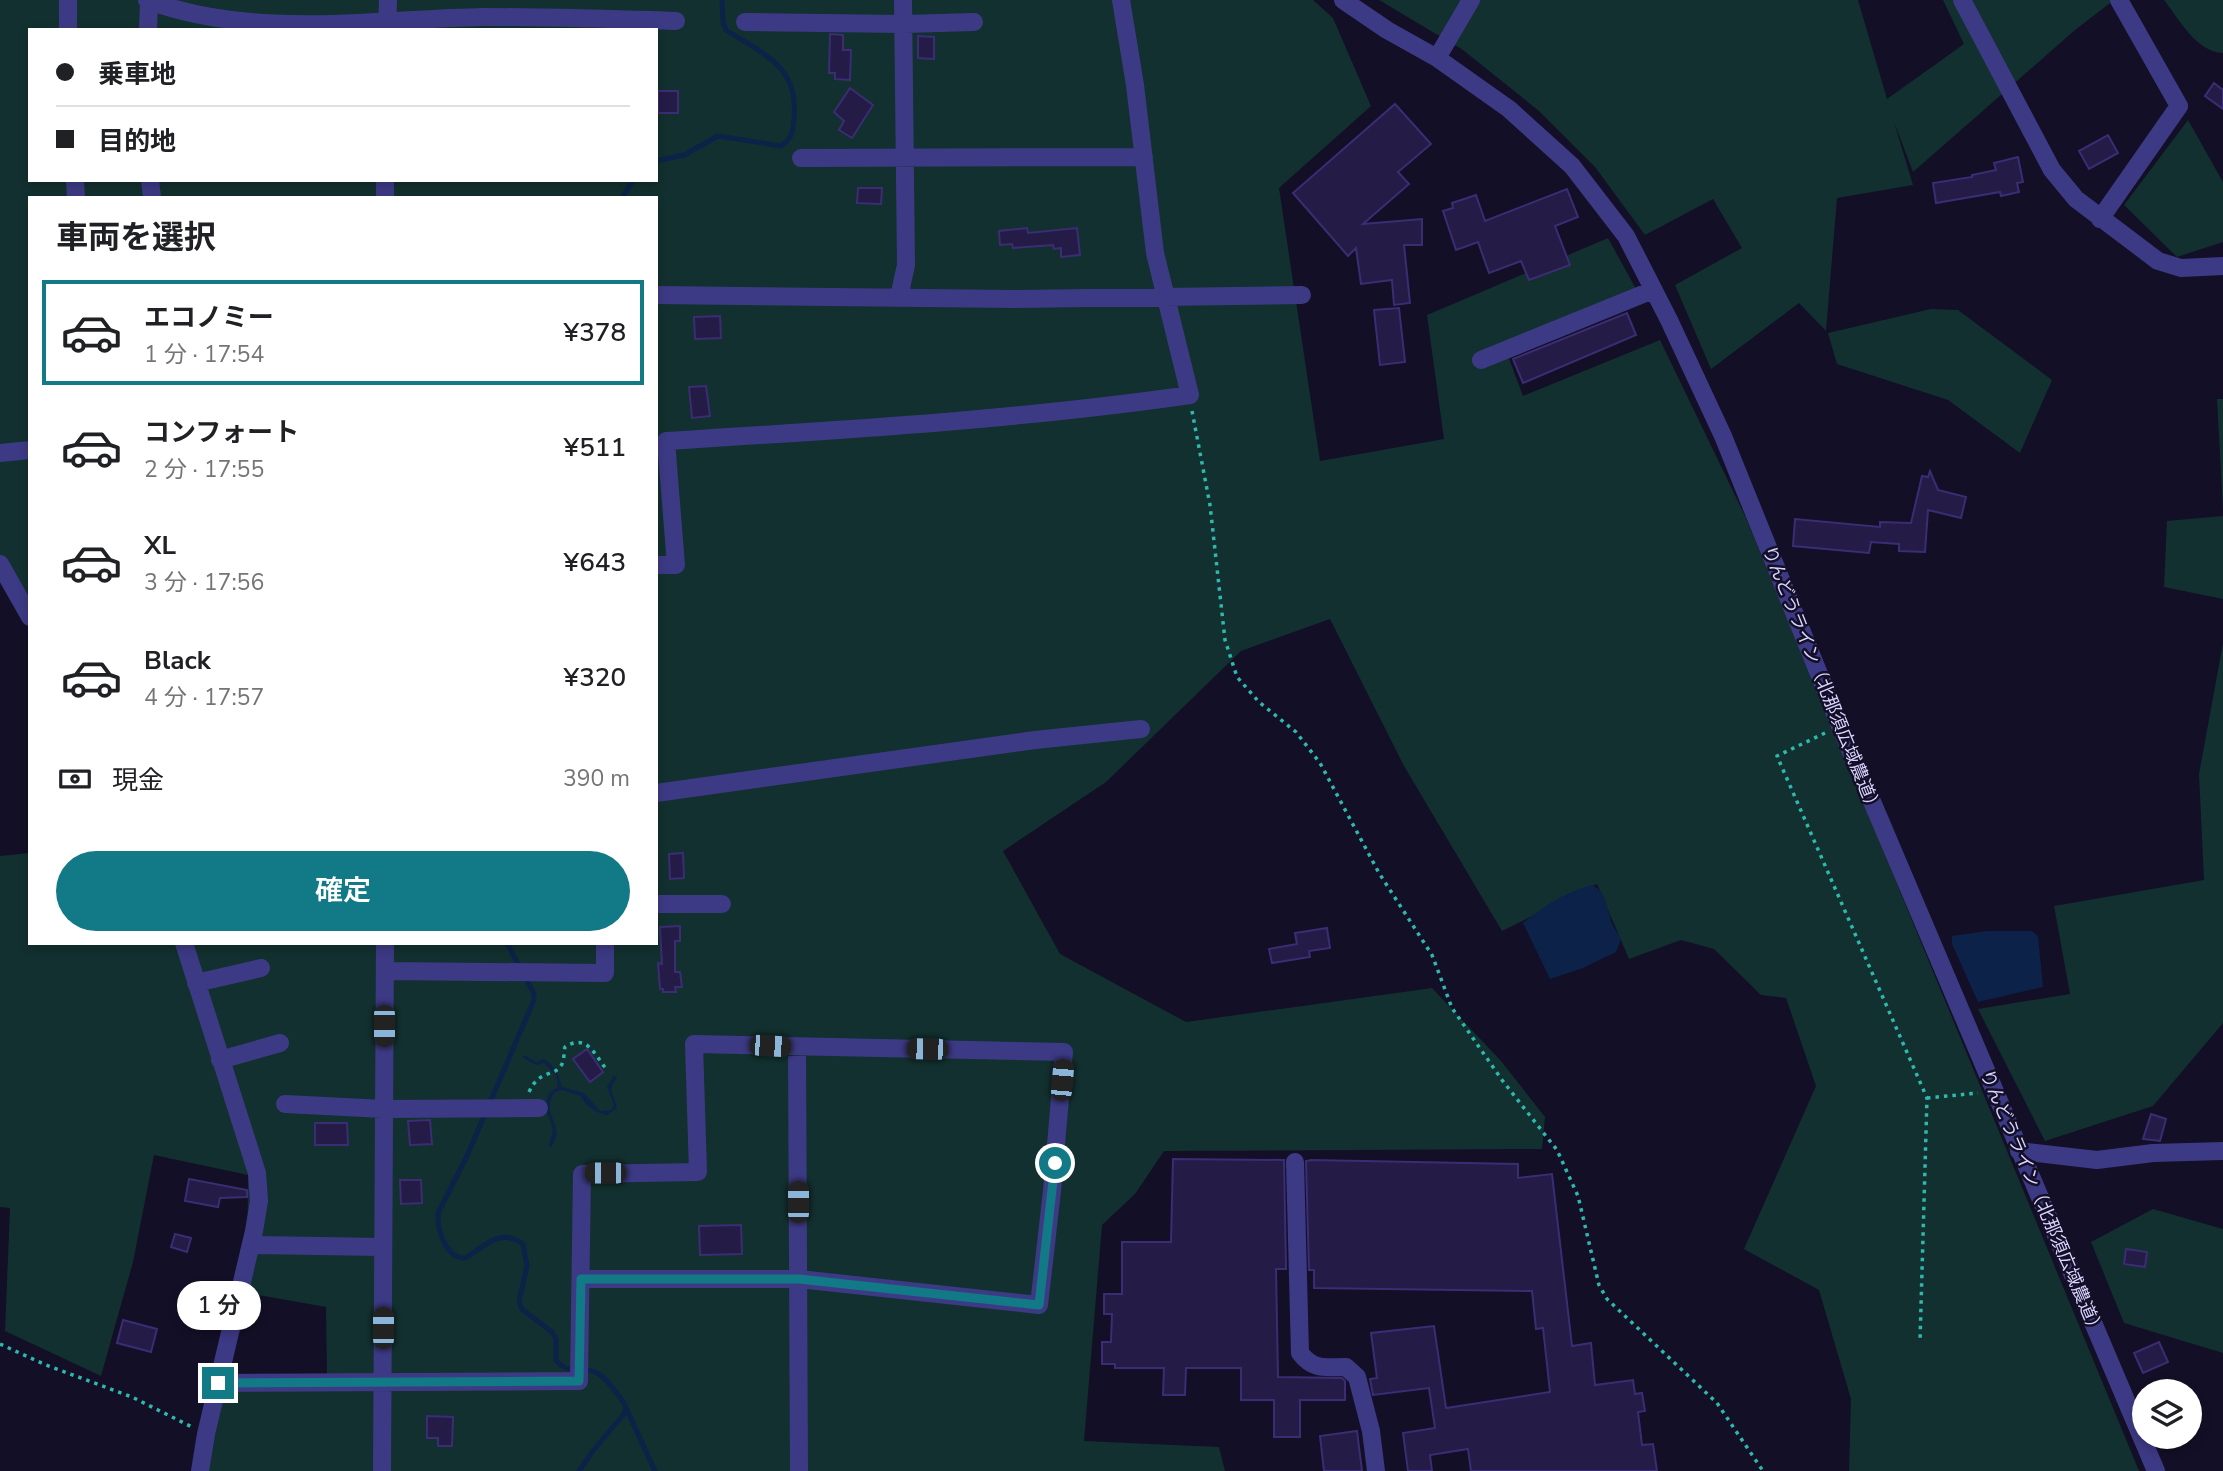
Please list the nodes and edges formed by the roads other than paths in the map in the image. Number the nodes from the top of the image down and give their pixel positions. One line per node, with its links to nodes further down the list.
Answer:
1 (68, 0): 15 (street)
2 (388, 0): 14 (street)
3 (903, 0): 13 (street)
4 (1121, 0): 18 (street)
5 (1343, 0): 17 (street, りんどうライン（北那須広域農道）)
6 (1471, 0): 17 (street)
7 (1962, 0): 21 (street)
8 (2119, 0): 21 (street)
9 (148, 1): 14 (street); 16 (street)
10 (676, 20): 14 (street)
11 (745, 22): 13 (street)
12 (974, 22): 13 (street)
13 (904, 24): 20 (street)
14 (387, 26)
15 (68, 28)
16 (148, 28)
17 (1437, 58): 23 (street, りんどうライン（北那須広域農道）)
18 (1144, 157): 20 (street); 27 (street)
19 (801, 158): 20 (street)
20 (906, 158): 26 (street)
21 (2100, 219): 22 (street)
22 (2223, 266)
23 (1653, 290): 28 (street); 51 (street, りんどうライン（北那須広域農道）)
24 (658, 295): 26 (street)
25 (1302, 295): 27 (street)
26 (899, 297): 27 (street)
27 (1166, 299): 32 (street)
28 (1480, 360)
29 (28, 450): 30 (street)
30 (0, 453)
31 (0, 564): 33 (street)
32 (658, 565)
33 (23, 593): 34 (street)
34 (28, 610)
35 (1141, 729): 36 (street)
36 (658, 793)
37 (658, 904): 38 (street)
38 (722, 904)
39 (185, 945): 44 (street)
40 (385, 945): 43 (street)
41 (605, 945): 43 (street)
42 (261, 968): 44 (street)
43 (385, 971): 50 (street)
44 (196, 983): 47 (street)
45 (280, 1042): 47 (street)
46 (797, 1047): 56 (street); 57 (street); 57 (street)
47 (220, 1060): 54 (street)
48 (285, 1104): 50 (street)
49 (531, 1108): 50 (street)
50 (384, 1109): 55 (street)
51 (2019, 1151): 52 (street); 64 (street, りんどうライン（北那須広域農道）)
52 (2223, 1151)
53 (1295, 1163): 63 (street)
54 (251, 1245): 55 (street); 58 (street)
55 (383, 1247): 59 (street)
56 (581, 1279): 57 (street); 59 (street)
57 (799, 1279): 62 (street)
58 (218, 1383): 59 (street); 60 (street)
59 (382, 1383): 61 (street)
60 (200, 1471)
61 (382, 1471)
62 (799, 1471)
63 (1376, 1471)
64 (2156, 1471)

